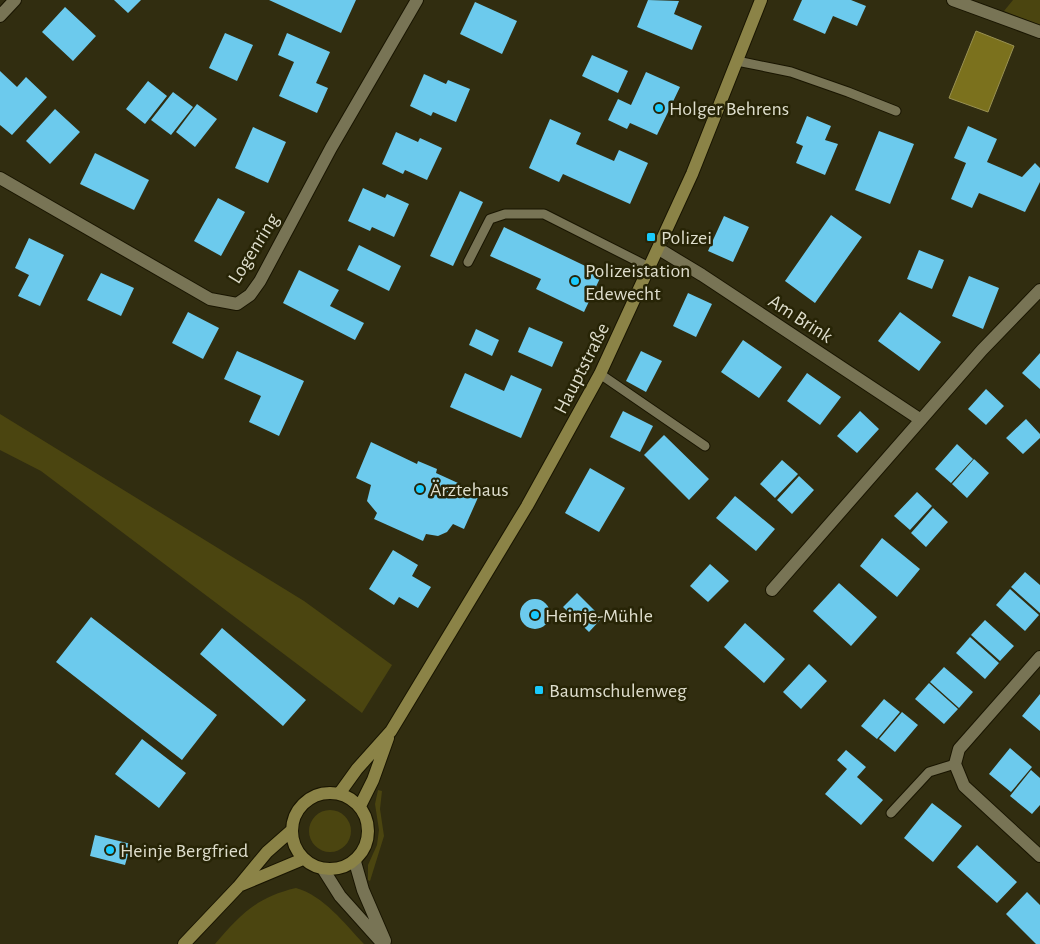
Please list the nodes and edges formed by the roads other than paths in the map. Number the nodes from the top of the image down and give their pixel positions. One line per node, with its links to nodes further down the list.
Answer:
1 (15, 0): 5 (street)
2 (417, 0): 9 (street, Logenring)
3 (761, 0): 7 (main road, Hauptstraße)
4 (953, 0): 6 (street)
5 (0, 16)
6 (1040, 32)
7 (737, 61): 8 (lane); 10 (main road, Hauptstraße)
8 (896, 112)
9 (0, 178)
10 (659, 249): 12 (main road, Hauptstraße); 15 (street, Am Brink)
11 (468, 262): 12 (lane)
12 (651, 268): 14 (main road, Hauptstraße)
13 (1040, 290): 15 (street)
14 (600, 374): 16 (lane); 19 (main road, Hauptstraße)
15 (921, 420): 17 (street)
16 (705, 446)
17 (772, 590)
18 (1040, 656): 20 (street)
19 (391, 731): 21 (main road, Hauptstraße); 22 (main road, Hauptstraße)
20 (955, 764): 23 (lane); 25 (street)
21 (339, 794): 22 (main road); 24 (main road)
22 (360, 806): 27 (main road)
23 (891, 813)
24 (292, 830): 26 (main road); 29 (main road)
25 (1040, 856)
26 (303, 859): 28 (main road); 29 (main road)
27 (355, 862): 28 (main road); 31 (street)
28 (323, 869): 31 (street)
29 (238, 887): 30 (main road)
30 (184, 944)
31 (385, 944)

